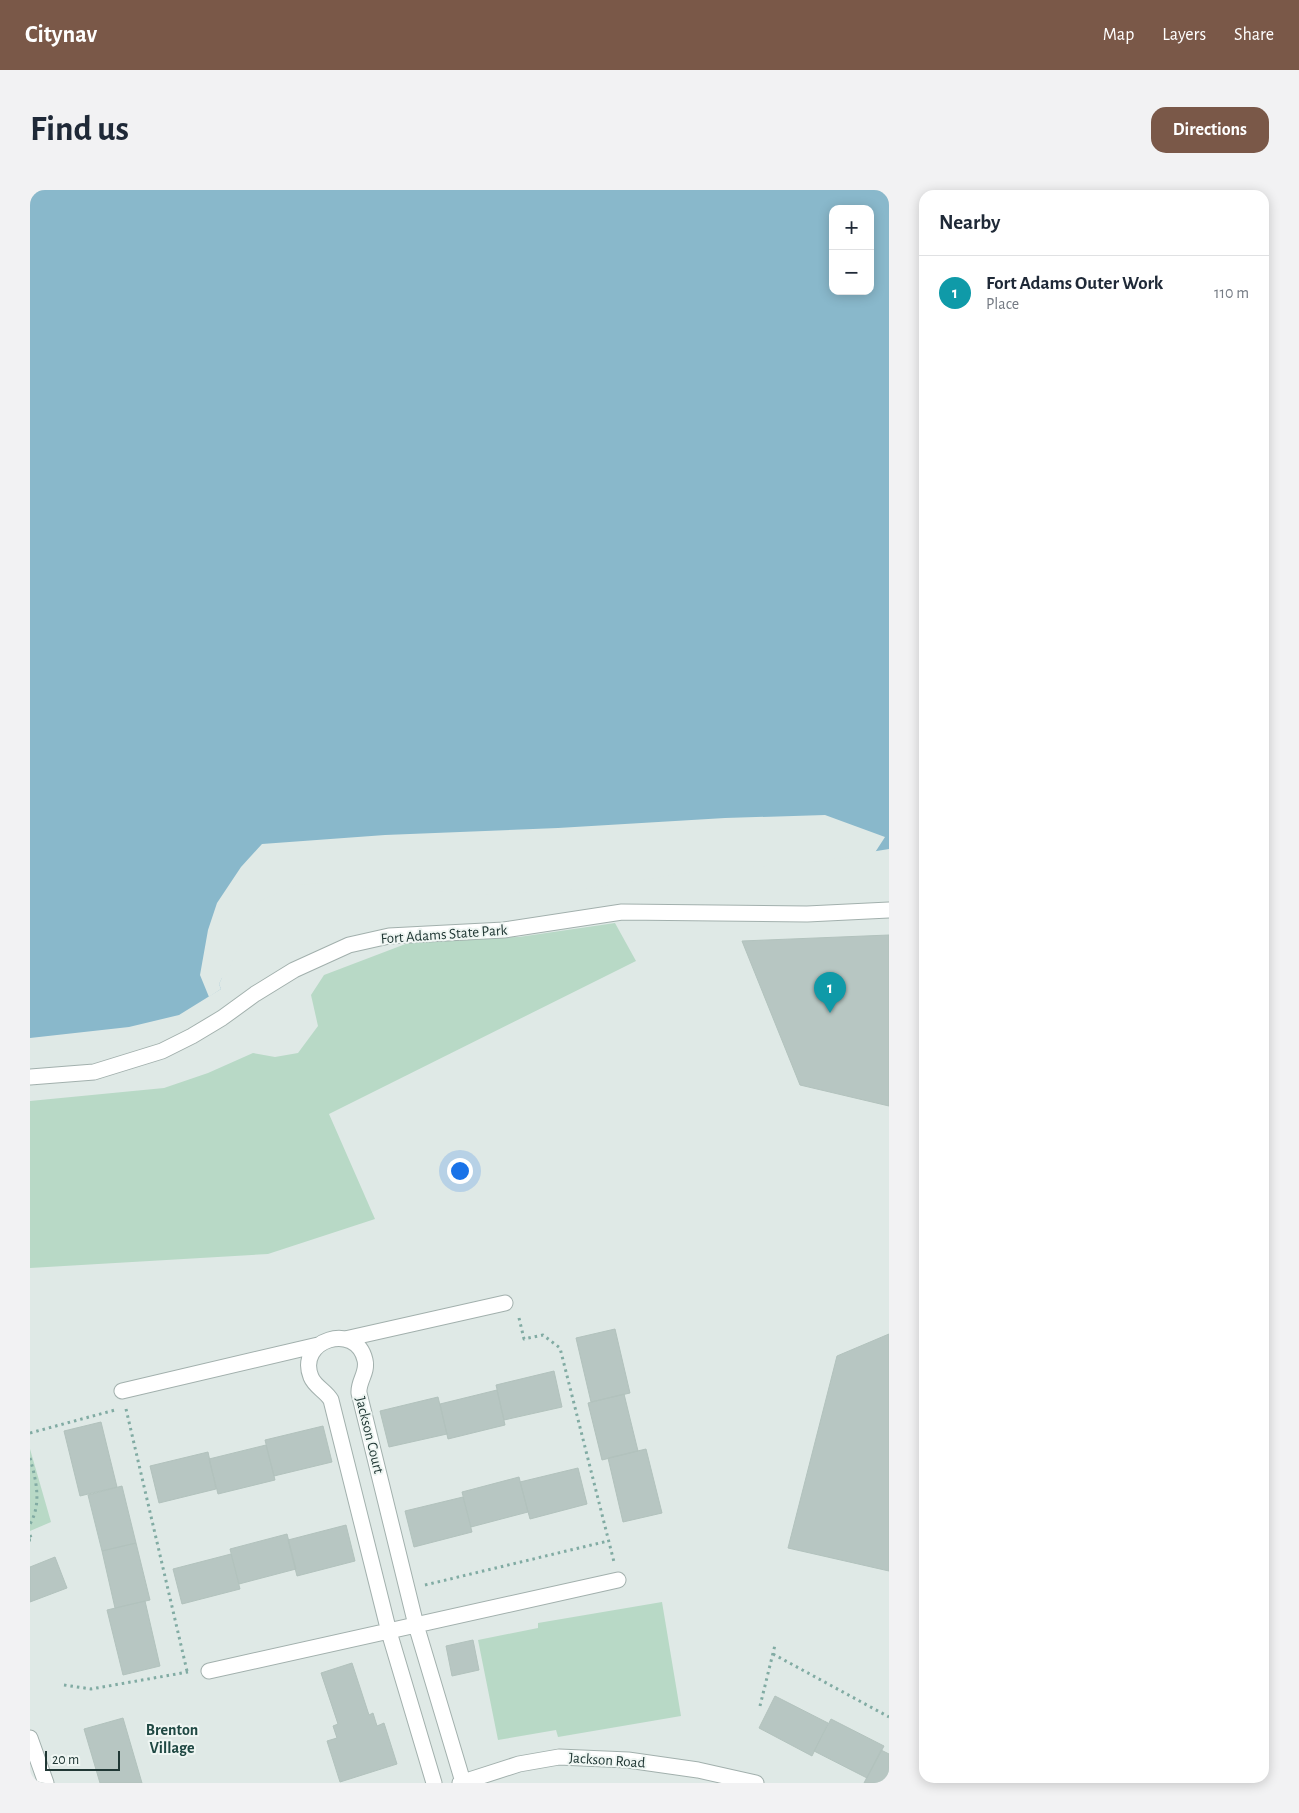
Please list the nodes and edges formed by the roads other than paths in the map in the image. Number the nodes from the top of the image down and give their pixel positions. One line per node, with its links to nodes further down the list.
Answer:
1 (889, 910): 2 (street, Fort Adams State Park)
2 (30, 1077)
3 (504, 1303): 4 (street)
4 (344, 1339): 5 (street); 8 (street, Jackson Court)
5 (318, 1345): 6 (street); 9 (street, Jackson Court)
6 (122, 1392)
7 (618, 1580): 8 (street)
8 (416, 1625): 9 (street); 14 (street, Jackson Court)
9 (389, 1632): 10 (street); 13 (street, Jackson Court)
10 (209, 1671)
11 (30, 1738): 12 (street)
12 (46, 1783)
13 (434, 1783)
14 (462, 1783): 15 (street, Jackson Road)
15 (756, 1783)

